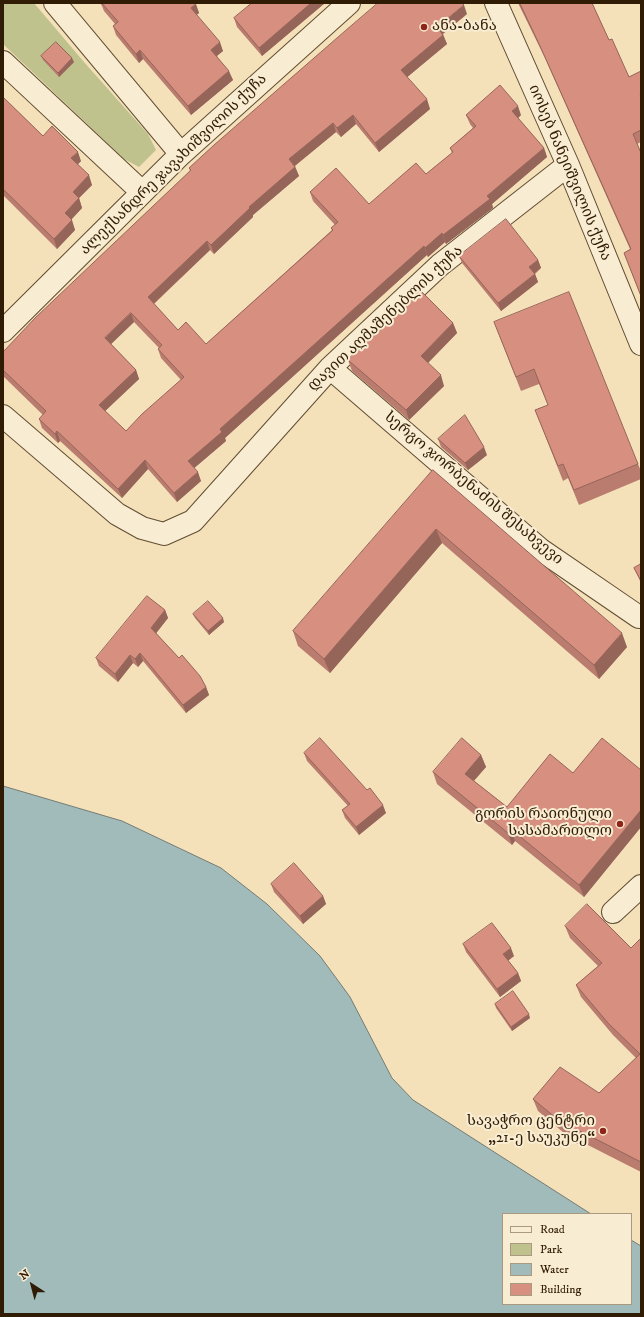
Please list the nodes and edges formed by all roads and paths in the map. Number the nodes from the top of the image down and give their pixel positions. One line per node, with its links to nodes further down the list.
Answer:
1 (56, 3): 5 (street)
2 (349, 3): 5 (street, ალექსანდრე ჯავახიშვილის ქუჩა)
3 (496, 3): 6 (street, იოსებ ნანეიშვილის ქუჩა)
4 (3, 62): 7 (street)
5 (181, 154): 7 (street, ალექსანდრე ჯავახიშვილის ქუჩა)
6 (568, 165): 9 (street, იოსებ ნანეიშვილის ქუჩა); 10 (street, დავით აღმაშენებლის ქუჩა)
7 (142, 192): 8 (street, ალექსანდრე ჯავახიშვილის ქუჩა)
8 (3, 331)
9 (641, 344)
10 (330, 368): 11 (street, დავით აღმაშენებლის ქუჩა); 12 (street, სერგო ჯორბენაძის შესახვევი)
11 (3, 416)
12 (641, 617)
13 (641, 886): 14 (street)
14 (614, 912)

